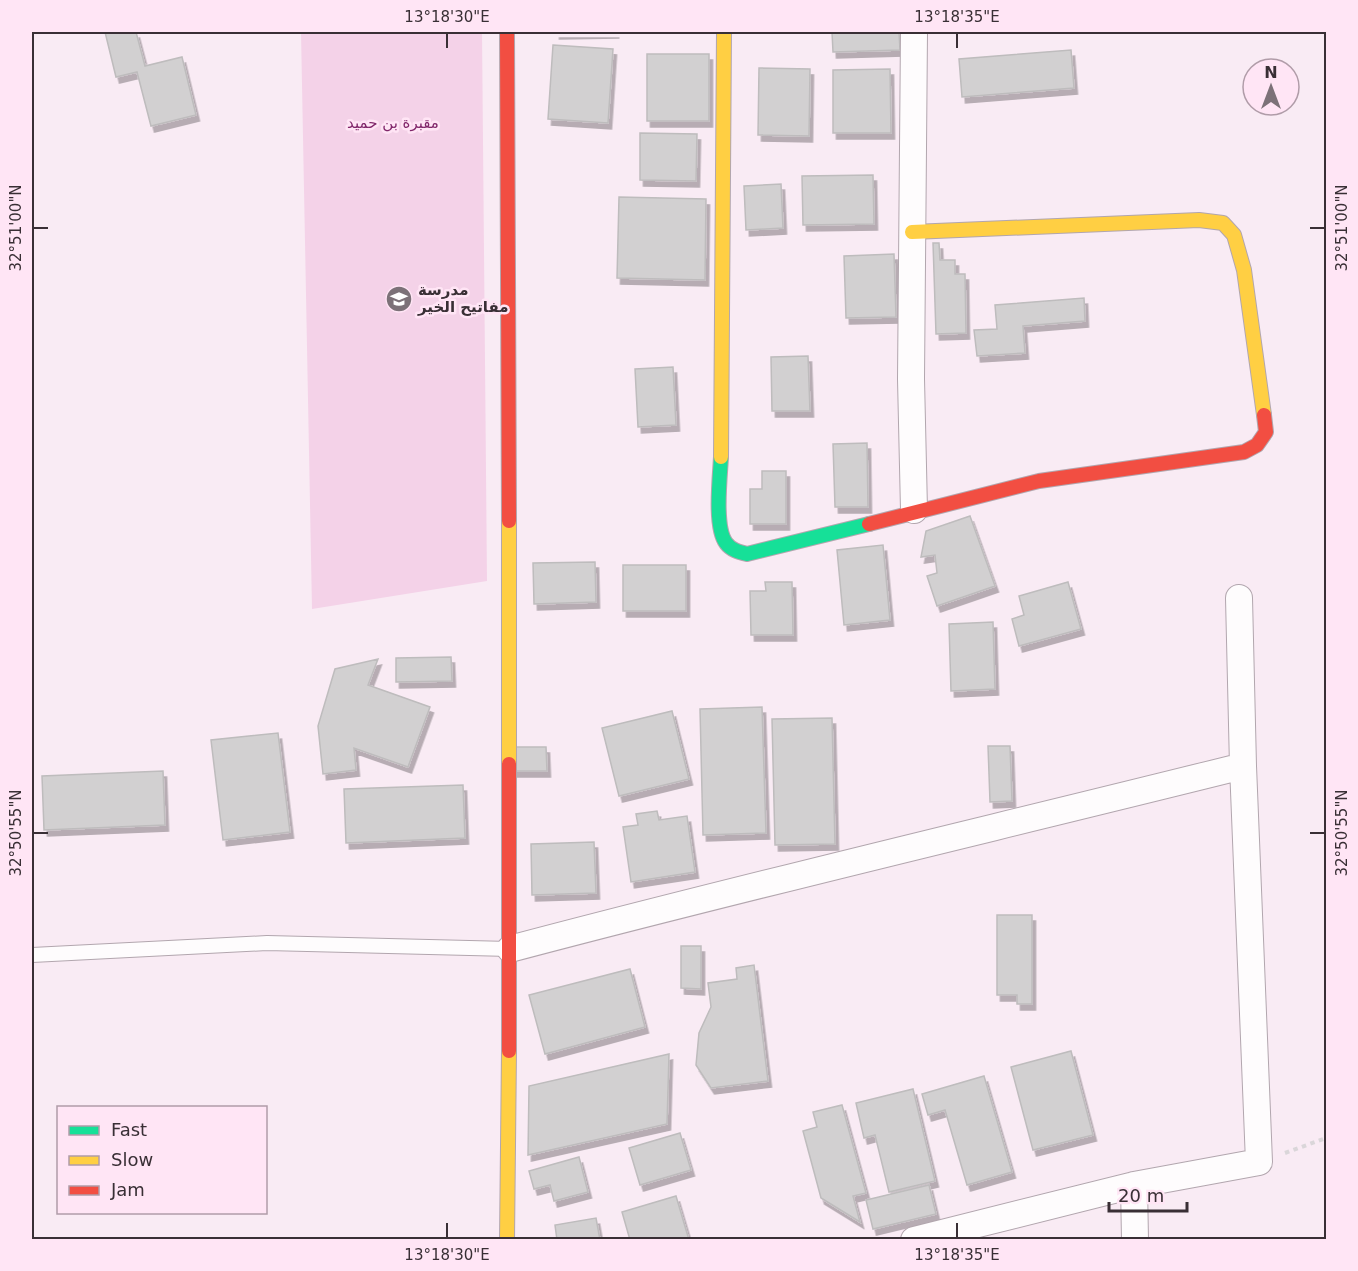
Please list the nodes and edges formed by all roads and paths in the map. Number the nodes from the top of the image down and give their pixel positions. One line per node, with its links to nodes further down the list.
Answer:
1 (507, 32): 8 (street)
2 (724, 32): 5 (street)
3 (914, 32): 4 (street)
4 (912, 232): 5 (street); 5 (street)
5 (914, 510)
6 (1239, 598): 7 (street)
7 (1243, 766): 8 (street); 11 (street)
8 (510, 949): 9 (lane); 13 (street)
9 (32, 955)
10 (1326, 1138): 11 (path)
11 (1259, 1162): 12 (street)
12 (1134, 1185): 14 (street); 15 (street)
13 (507, 1239)
14 (914, 1239)
15 (1135, 1239)

